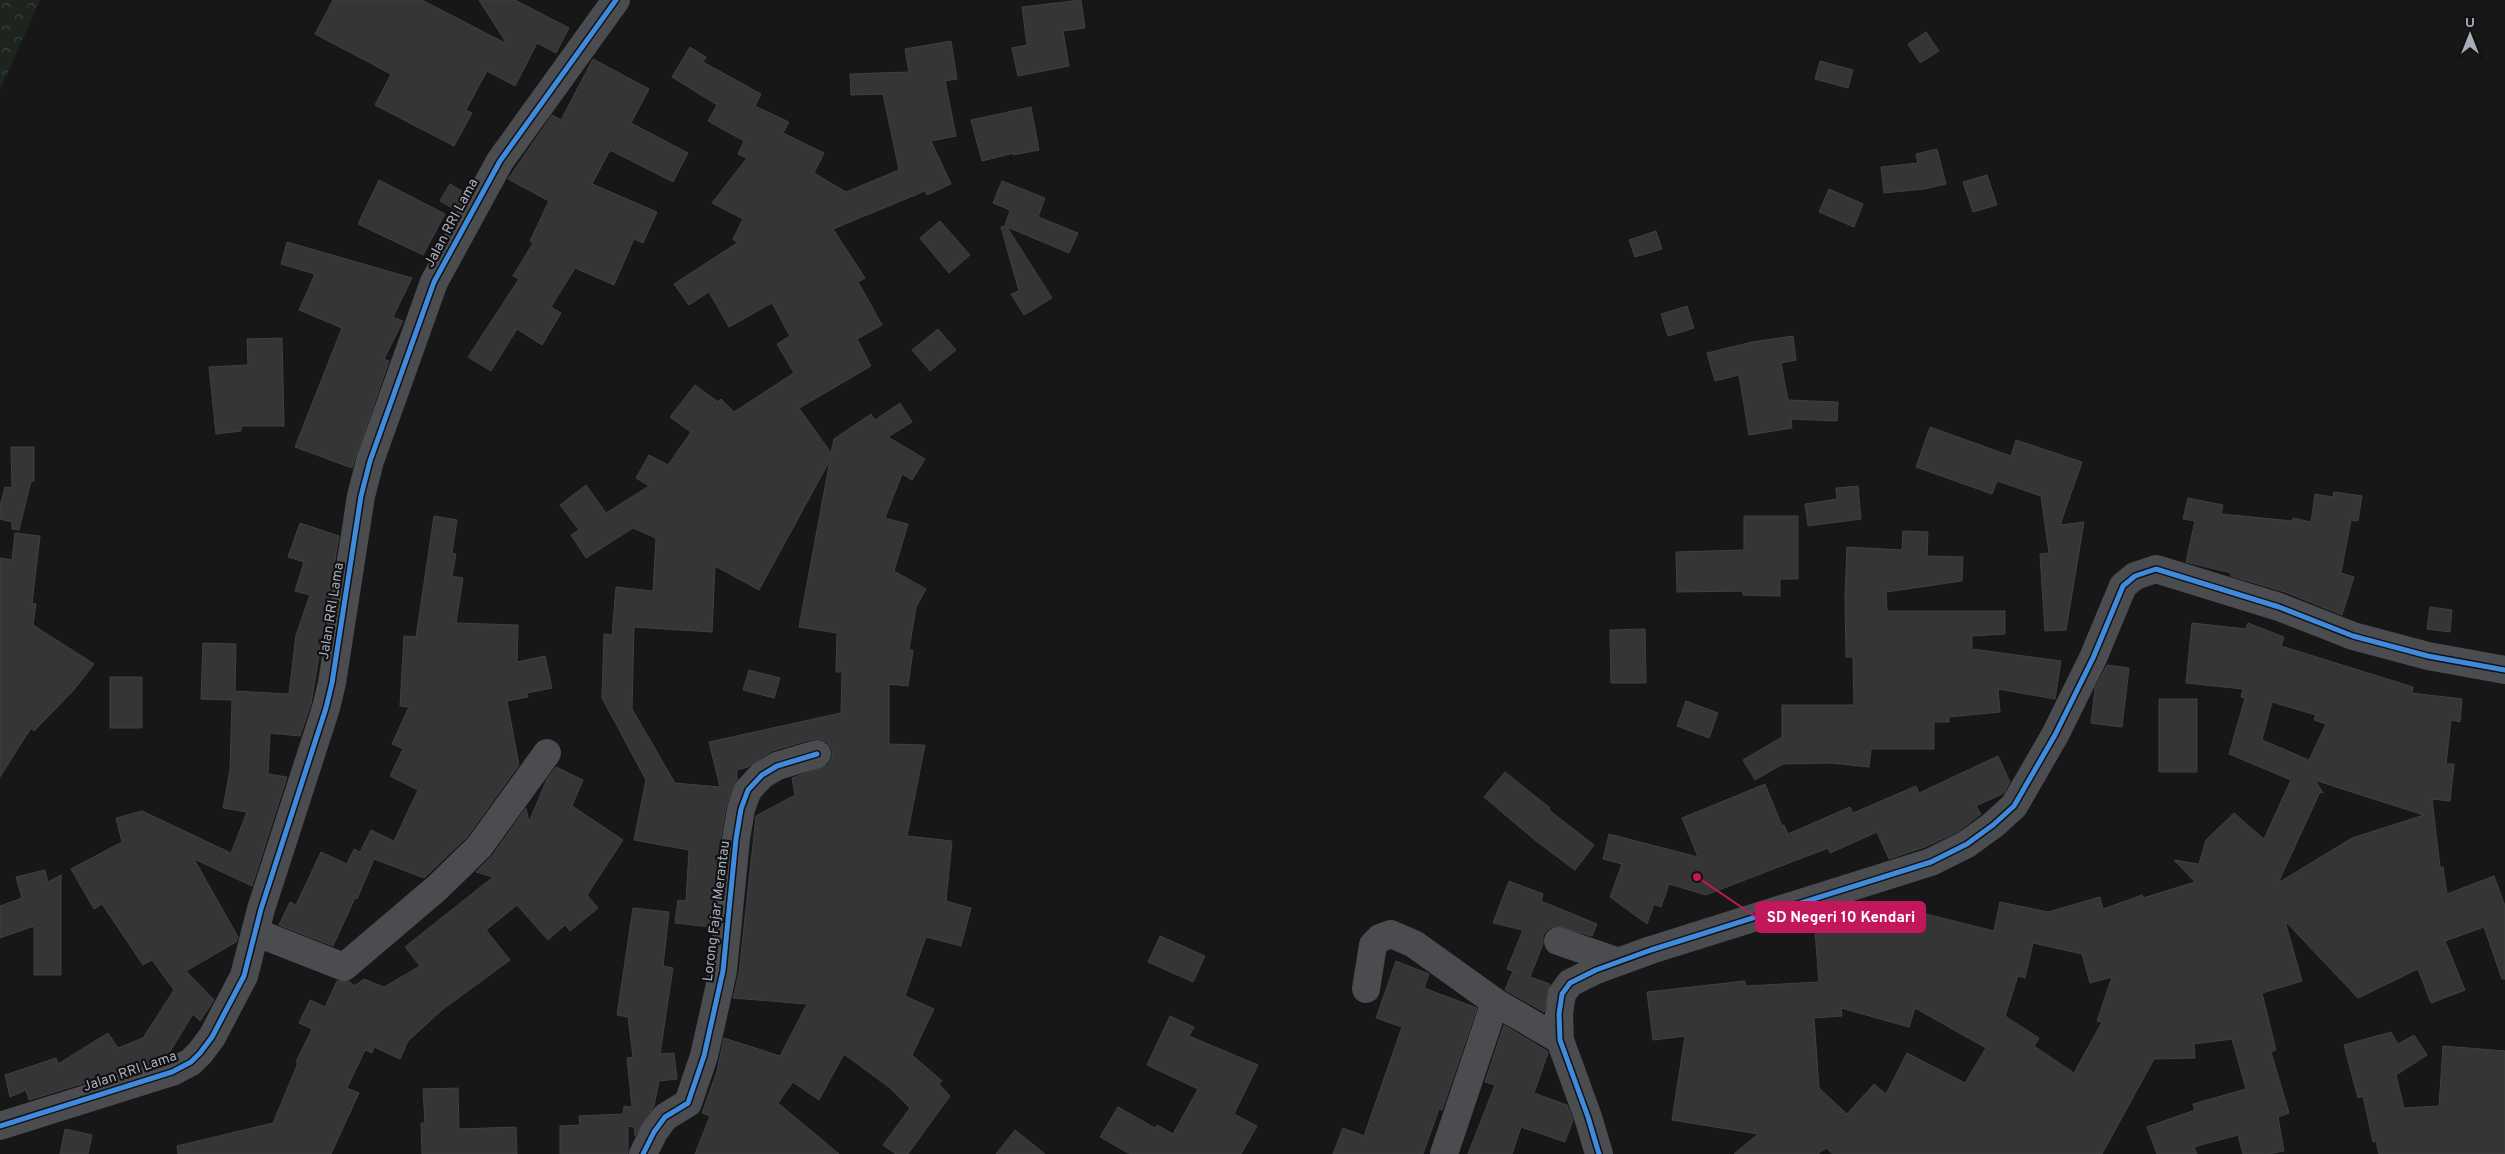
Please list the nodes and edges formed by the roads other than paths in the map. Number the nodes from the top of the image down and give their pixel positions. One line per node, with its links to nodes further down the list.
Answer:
1 (616, 0): 5 (street, Jalan RRI Lama)
2 (2505, 670): 7 (street)
3 (547, 753): 5 (street)
4 (818, 754): 12 (street, Lorong Fajar Merantau)
5 (255, 932): 11 (street, Jalan RRI Lama)
6 (1558, 941): 7 (street)
7 (1619, 962): 10 (street)
8 (1366, 989): 9 (street)
9 (1495, 1002): 10 (street); 13 (street)
10 (1560, 1040): 14 (street)
11 (0, 1126)
12 (643, 1154)
13 (1444, 1154)
14 (1599, 1154)

